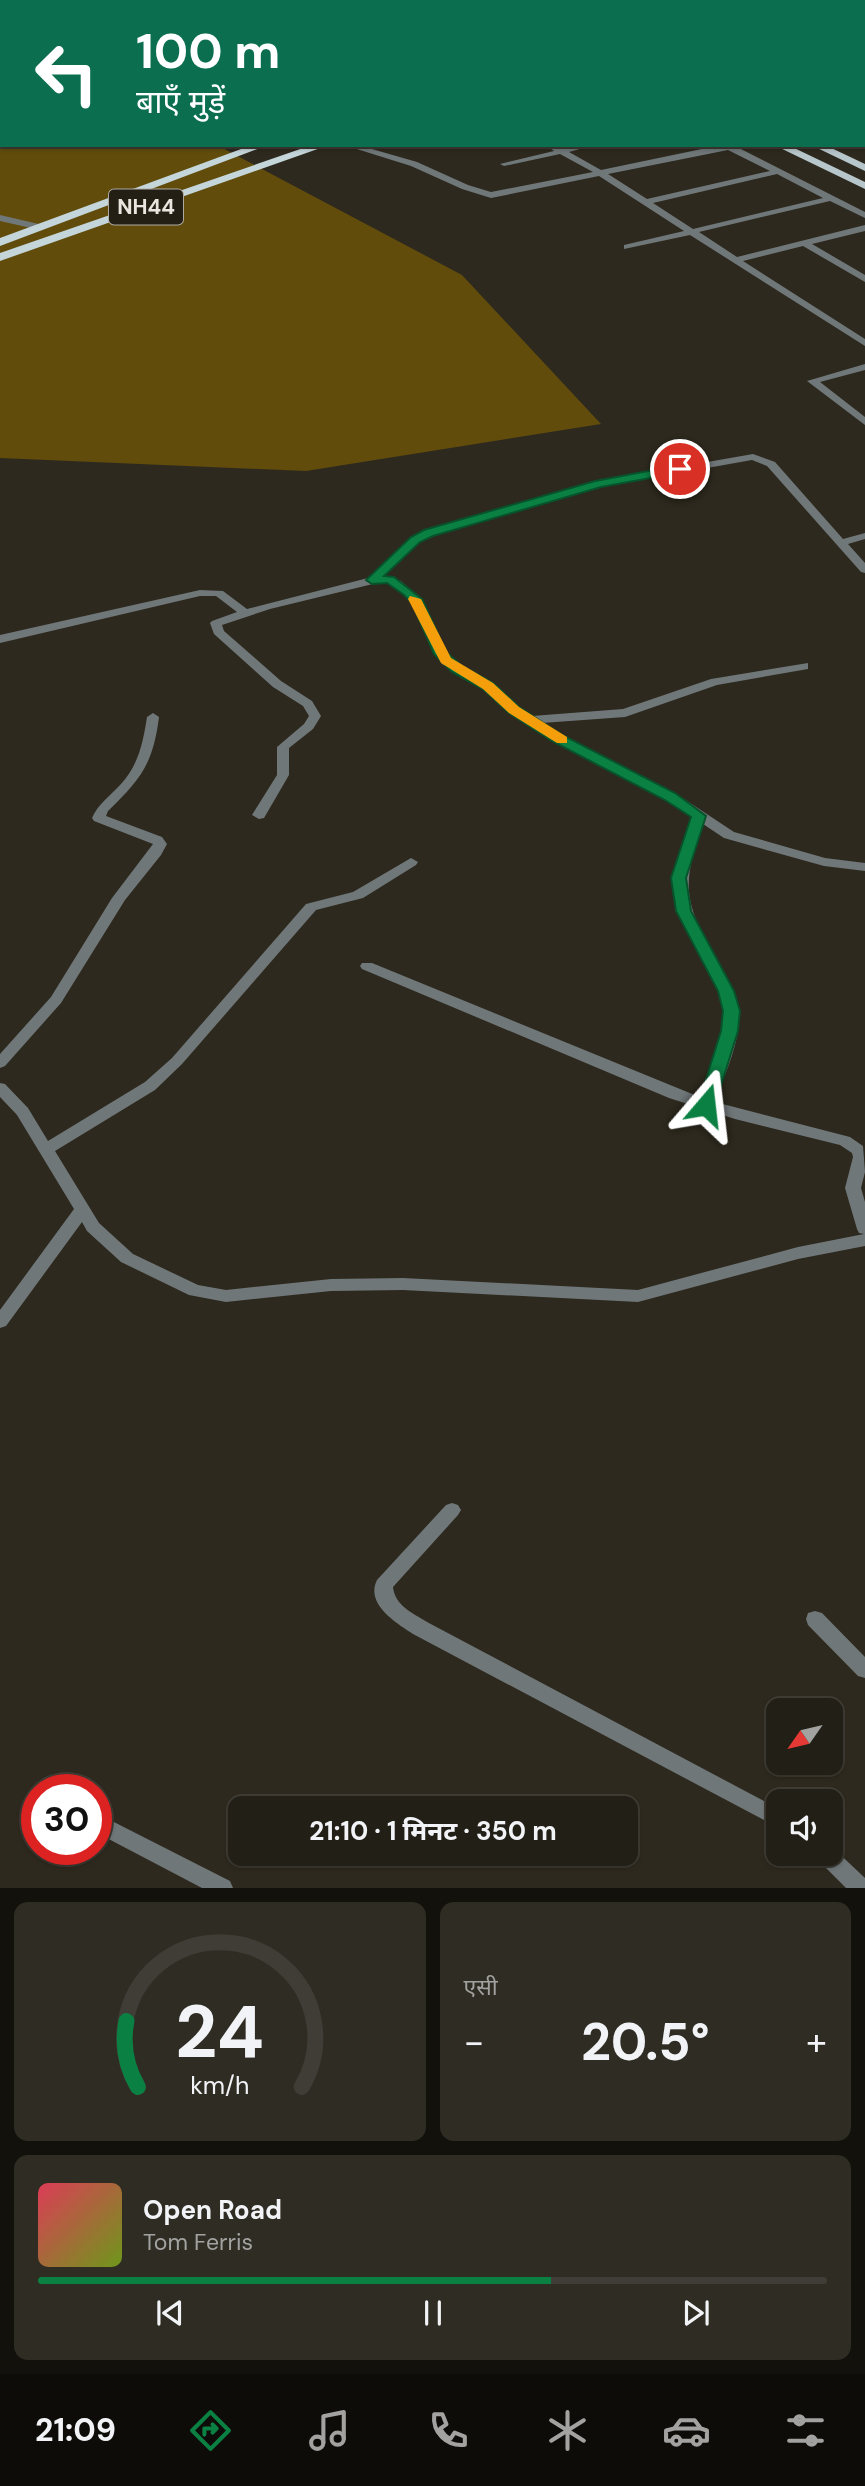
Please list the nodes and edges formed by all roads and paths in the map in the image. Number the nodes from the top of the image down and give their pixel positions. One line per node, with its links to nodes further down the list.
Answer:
1 (257, 147): 20 (highway, NH44)
2 (318, 147): 26 (highway, NH44)
3 (355, 147): 14 (street)
4 (553, 147): 10 (street)
5 (582, 147): 10 (street)
6 (723, 147): 14 (street)
7 (729, 147): 13 (street)
8 (783, 147): 15 (main road)
9 (820, 147): 12 (main road)
10 (561, 152): 11 (street); 14 (street)
11 (504, 164)
12 (865, 168)
13 (780, 172): 16 (street); 17 (street)
14 (602, 174): 17 (street)
15 (865, 186)
16 (832, 198): 18 (street); 22 (street)
17 (645, 202): 22 (street)
18 (865, 215)
19 (0, 218): 20 (street)
20 (40, 227): 23 (highway, NH44)
21 (865, 228): 24 (street)
22 (688, 230): 25 (street); 27 (street)
23 (0, 242)
24 (805, 243): 27 (street); 28 (street)
25 (627, 247)
26 (0, 257)
27 (734, 260): 29 (street)
28 (865, 279)
29 (865, 343)
30 (865, 367): 31 (street)
31 (865, 422)
32 (865, 536): 33 (street)
33 (847, 542): 34 (street); 35 (street)
34 (865, 570)
35 (372, 580): 36 (street); 40 (street)
36 (245, 613): 37 (street); 41 (street)
37 (0, 639)
38 (804, 666): 40 (street)
39 (153, 717): 46 (street)
40 (528, 720): 42 (street)
41 (259, 815)
42 (699, 816): 44 (street); 48 (street)
43 (411, 862): 49 (street)
44 (865, 867)
45 (367, 966): 48 (street)
46 (0, 1063)
47 (0, 1088): 49 (street)
48 (706, 1105): 51 (street)
49 (45, 1150): 50 (street)
50 (81, 1211): 52 (street); 53 (street)
51 (865, 1229)
52 (865, 1240)
53 (0, 1322)
54 (452, 1510): 57 (street)
55 (815, 1619): 56 (street)
56 (865, 1670)
57 (766, 1812)
58 (112, 1830): 60 (street)
59 (838, 1866): 61 (street)
60 (223, 1888)
61 (861, 1888)

